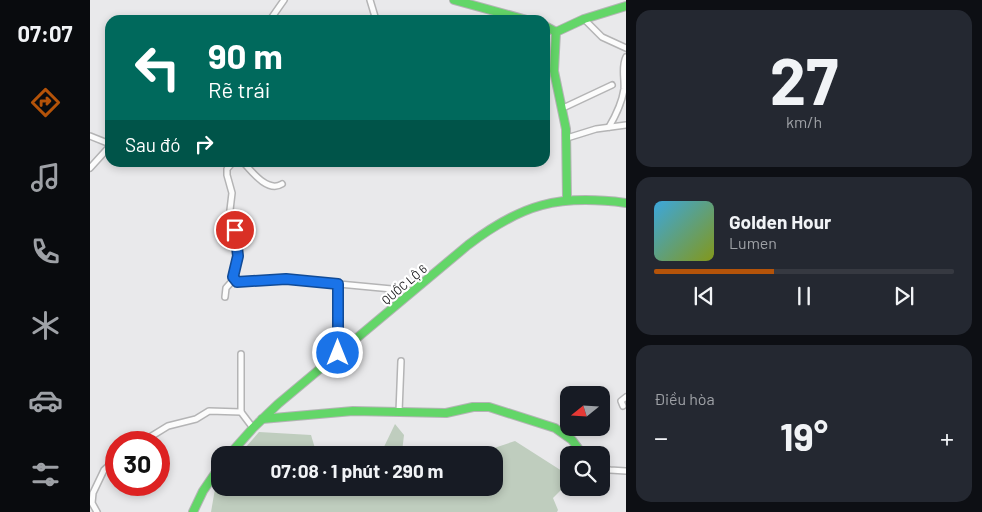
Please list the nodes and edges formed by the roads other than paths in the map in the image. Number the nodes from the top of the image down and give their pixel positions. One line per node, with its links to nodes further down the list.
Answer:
1 (284, 0): 5 (street)
2 (370, 0): 6 (street)
3 (454, 0): 7 (main road)
4 (626, 6): 8 (main road)
5 (274, 15)
6 (374, 15)
7 (509, 15)
8 (584, 20): 10 (main road); 11 (street)
9 (550, 29): 10 (main road)
10 (556, 32): 14 (main road)
11 (626, 48)
12 (626, 58): 16 (street)
13 (612, 85): 14 (street)
14 (563, 108): 18 (main road)
15 (626, 125): 16 (street)
16 (609, 127): 18 (street)
17 (90, 136): 19 (street)
18 (567, 138): 25 (main road)
19 (105, 143)
20 (105, 151): 23 (street)
21 (229, 167): 27 (street)
22 (249, 167): 24 (street)
23 (90, 168)
24 (282, 184)
25 (567, 199): 26 (main road, QUỐC LỘ 6); 29 (main road, QUỐC LỘ 6)
26 (626, 203)
27 (234, 279): 28 (street); 30 (street)
28 (338, 284): 29 (street); 31 (street)
29 (414, 291): 31 (main road, QUỐC LỘ 6)
30 (225, 297)
31 (338, 353): 38 (main road, QUỐC LỘ 6)
32 (241, 354): 36 (street)
33 (401, 361): 37 (street)
34 (626, 397): 35 (street)
35 (623, 406)
36 (241, 412): 39 (street); 40 (street)
37 (399, 412): 38 (main road); 42 (main road)
38 (262, 419): 39 (main road, QUỐC LỘ 6)
39 (253, 428): 41 (main road, QUỐC LỘ 6)
40 (160, 431)
41 (237, 446)
42 (576, 446)
43 (105, 469): 47 (street)
44 (610, 470): 45 (street)
45 (626, 471)
46 (211, 479): 48 (main road)
47 (97, 512)
48 (193, 512)

